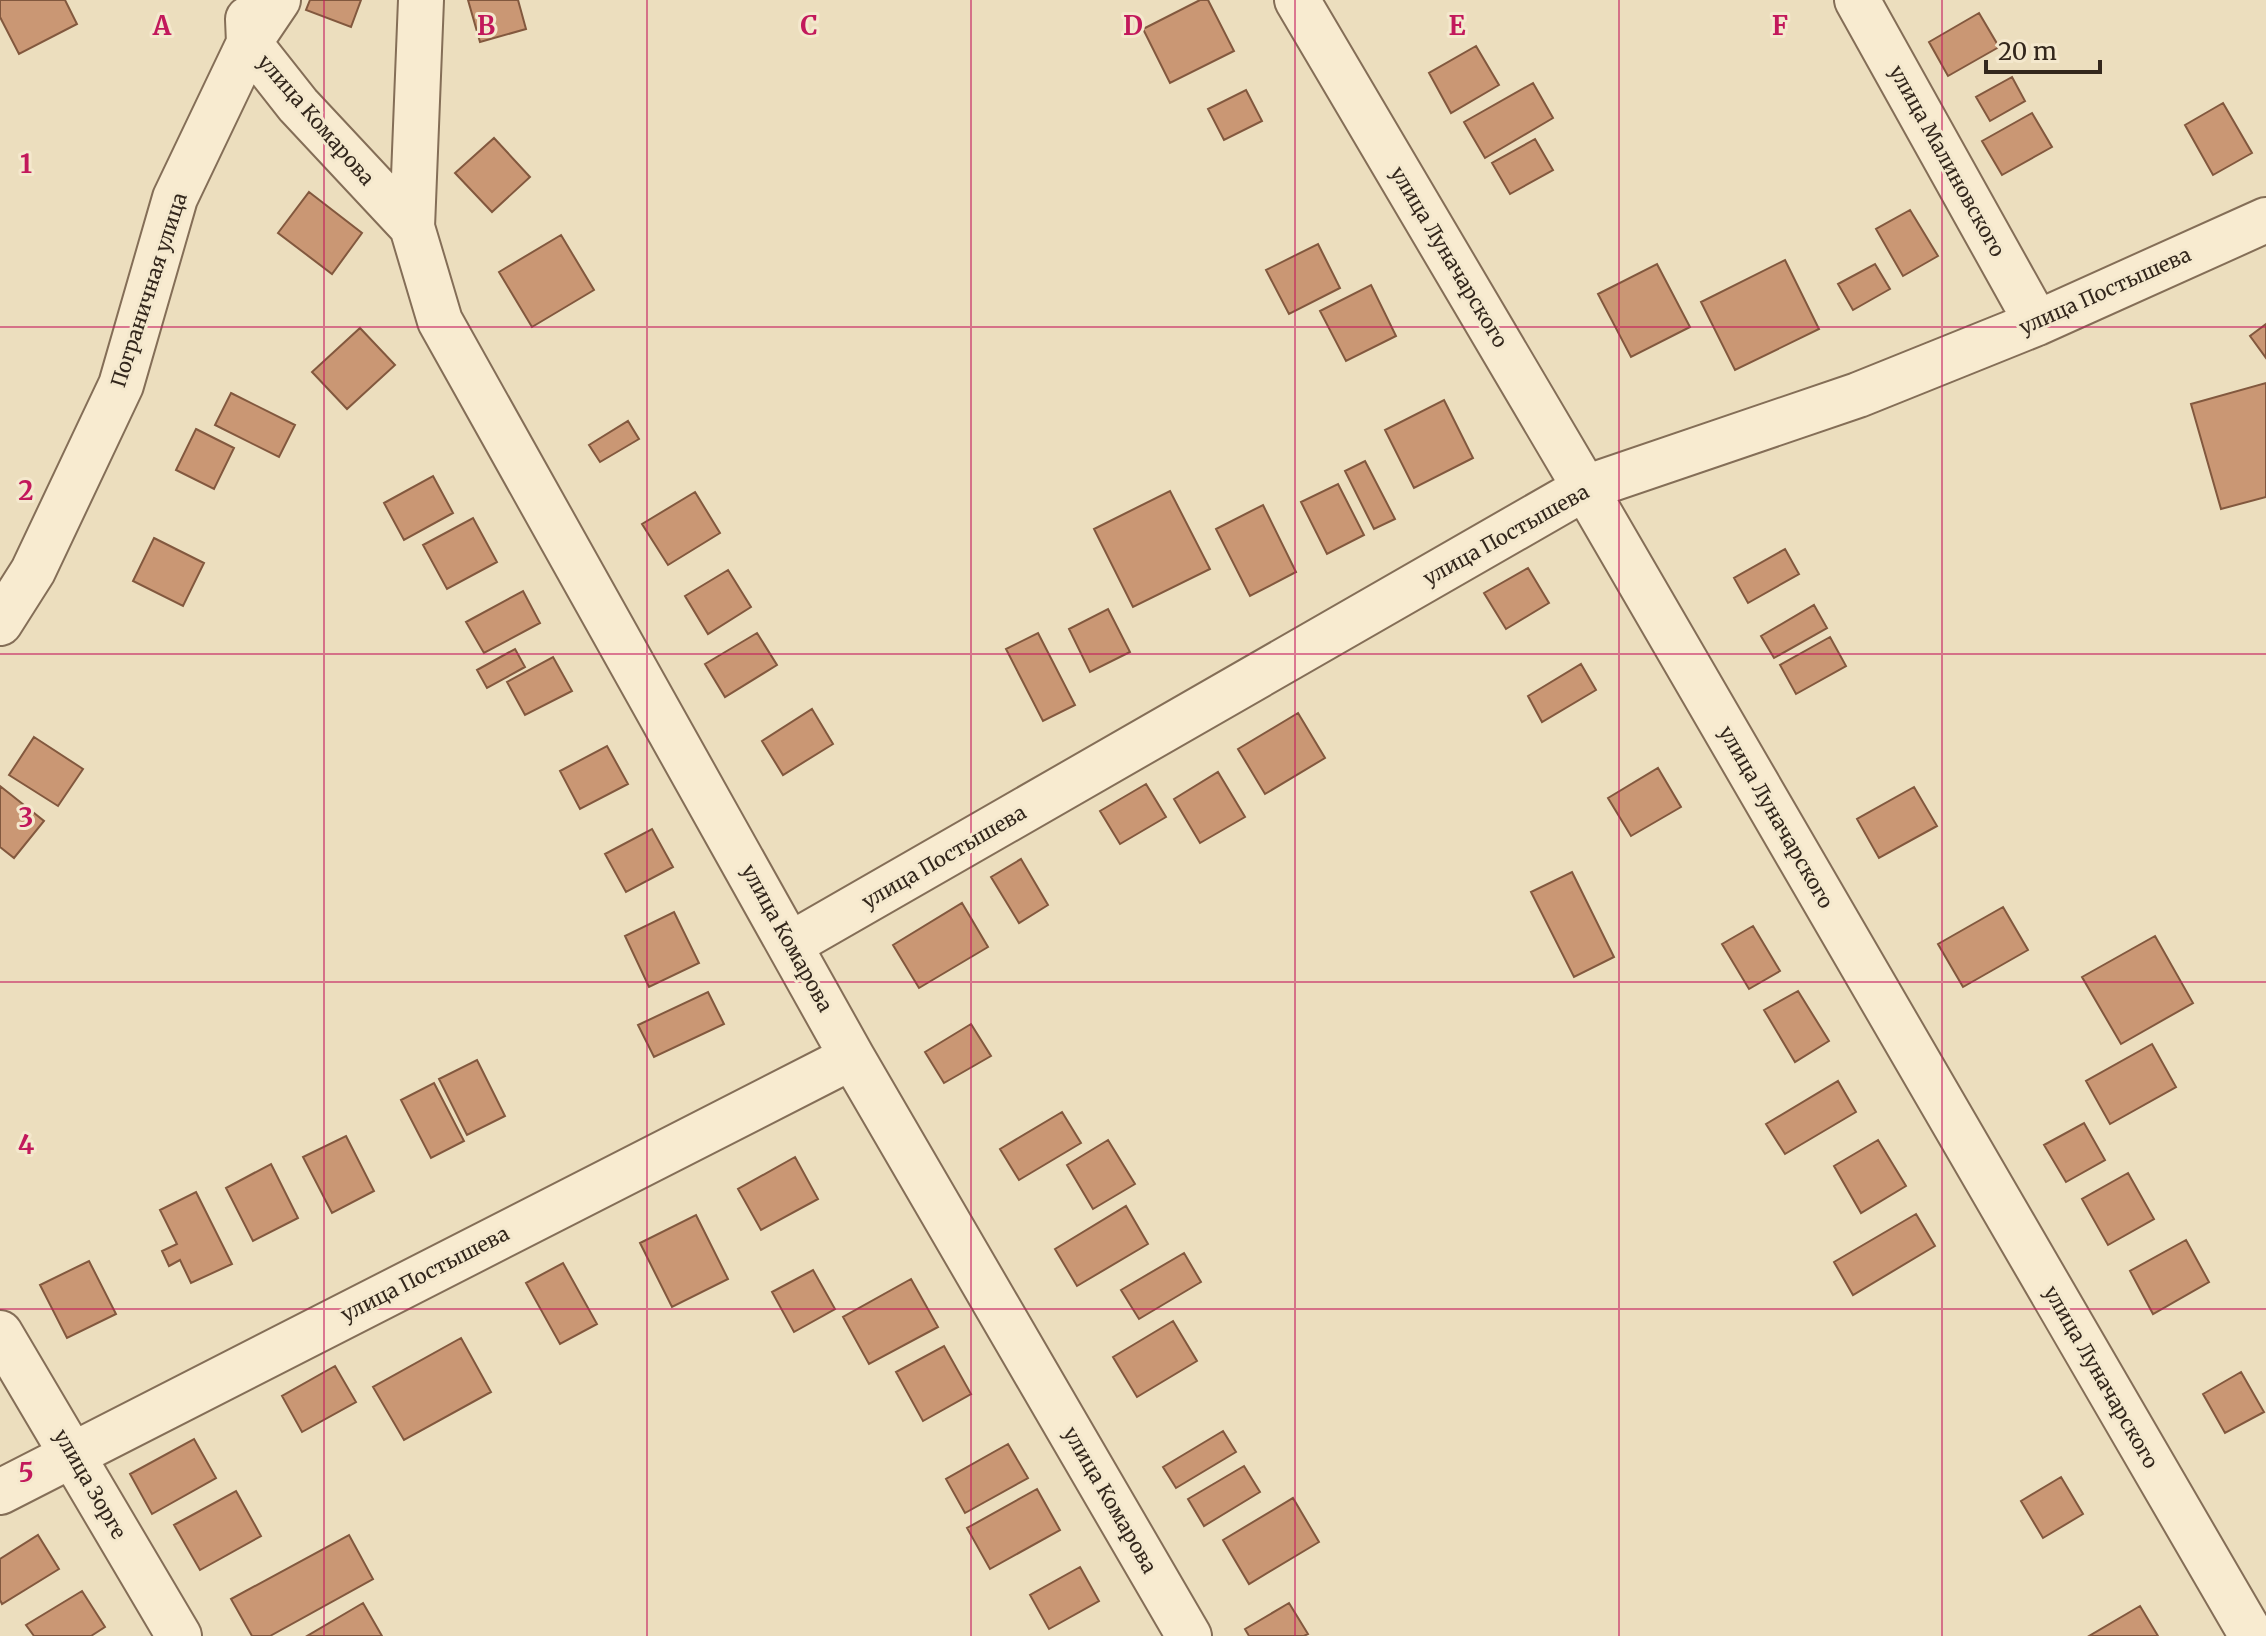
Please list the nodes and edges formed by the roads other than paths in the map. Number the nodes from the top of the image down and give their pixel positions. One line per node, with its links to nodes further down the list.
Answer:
1 (246, 0): 6 (street, улица Комарова)
2 (278, 0): 6 (street, Пограничная улица)
3 (421, 0): 8 (street, улица Комарова)
4 (1297, 0): 10 (street, улица Луначарского)
5 (1857, 0): 9 (street, улица Малиновского)
6 (249, 43): 8 (street, улица Комарова); 11 (street, Пограничная улица)
7 (2266, 220): 9 (street, улица Постышева)
8 (412, 227): 12 (street, улица Комарова)
9 (2037, 323): 10 (street, улица Постышева)
10 (1585, 488): 12 (street, улица Постышева); 19 (street, улица Луначарского)
11 (0, 623)
12 (791, 944): 13 (street, улица Комарова)
13 (852, 1057): 15 (street, улица Постышева); 18 (street, улица Комарова)
14 (0, 1333): 15 (street, улица Зорге)
15 (72, 1453): 16 (street, улица Постышева); 17 (street, улица Зорге)
16 (0, 1492)
17 (179, 1636)
18 (1189, 1636)
19 (2252, 1636)

